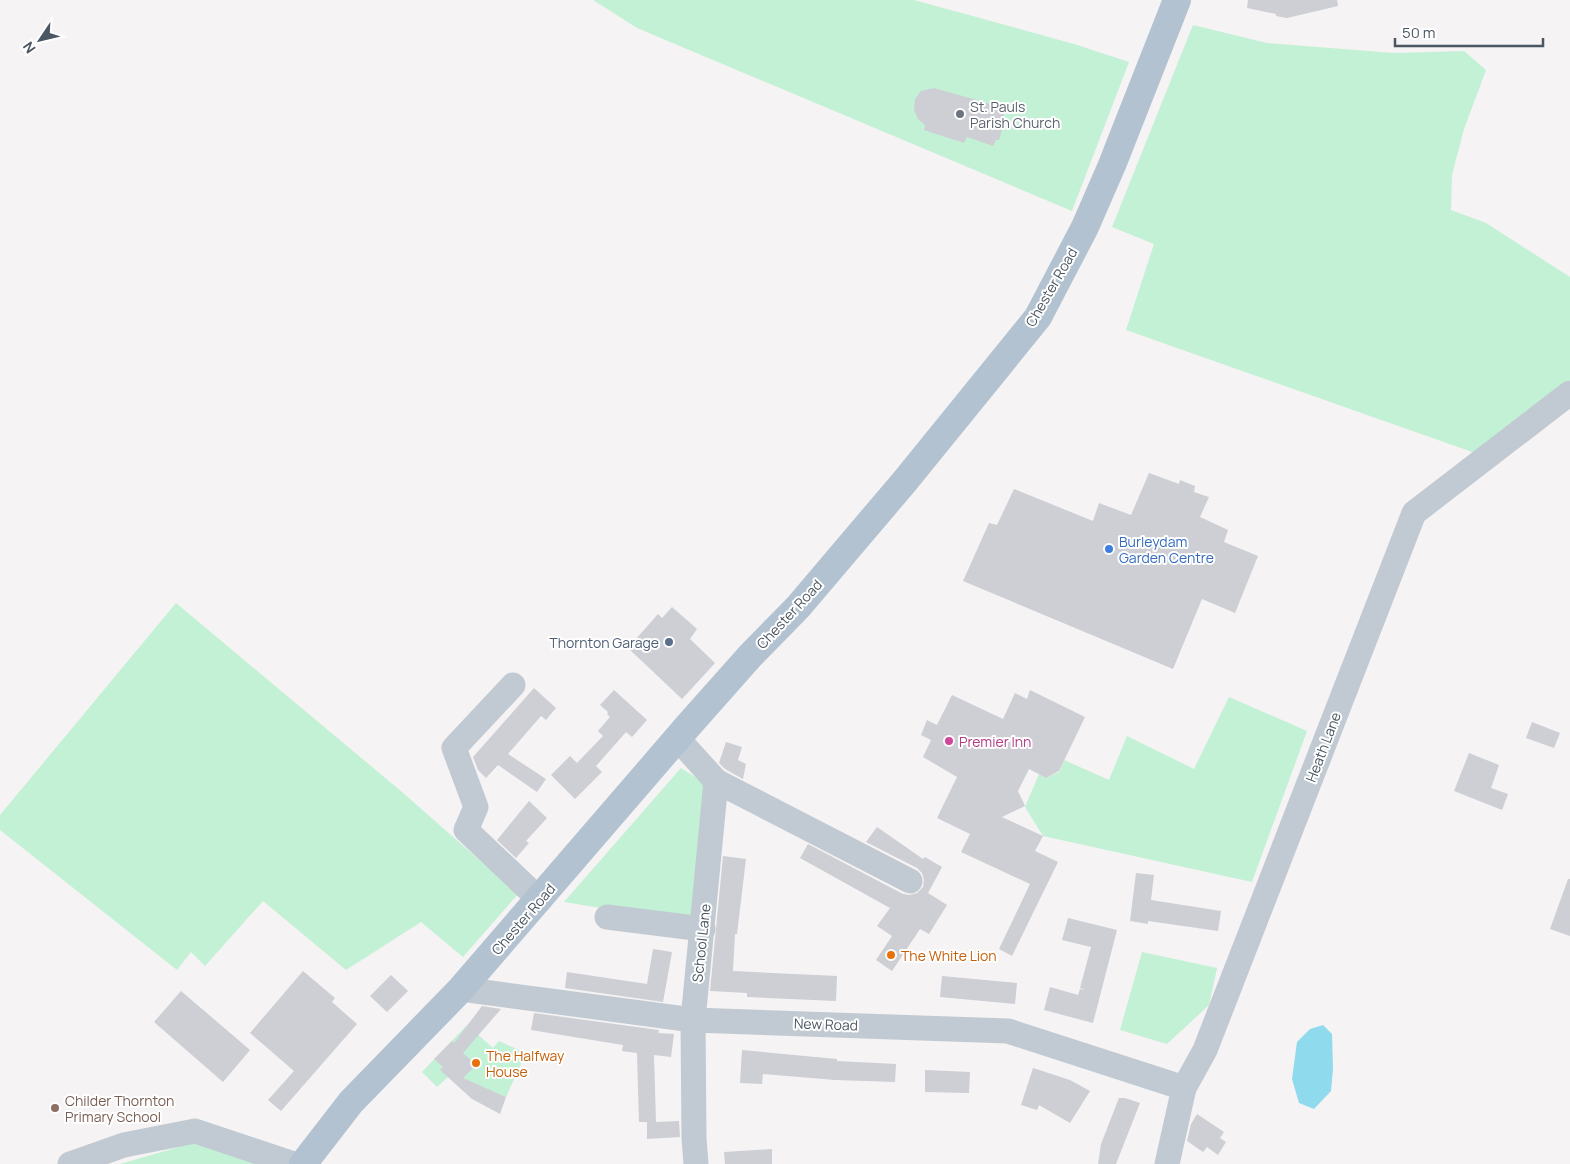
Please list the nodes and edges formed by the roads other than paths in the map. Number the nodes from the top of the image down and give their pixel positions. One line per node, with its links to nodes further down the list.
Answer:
1 (1178, 0): 4 (main road, Chester Road)
2 (1570, 393): 12 (street, Heath Lane)
3 (512, 685): 7 (street)
4 (677, 738): 5 (street); 7 (main road, Chester Road)
5 (716, 782): 6 (street); 9 (street, School Lane)
6 (910, 881)
7 (540, 900): 10 (main road, Chester Road)
8 (607, 916): 9 (street)
9 (703, 929): 11 (street, School Lane)
10 (461, 990): 11 (street, New Road); 15 (main road, Chester Road)
11 (693, 1020): 12 (street, New Road); 16 (street, School Lane)
12 (1184, 1088): 17 (street, Heath Lane)
13 (70, 1164): 14 (street)
14 (294, 1164)
15 (304, 1164)
16 (696, 1164)
17 (1167, 1164)

